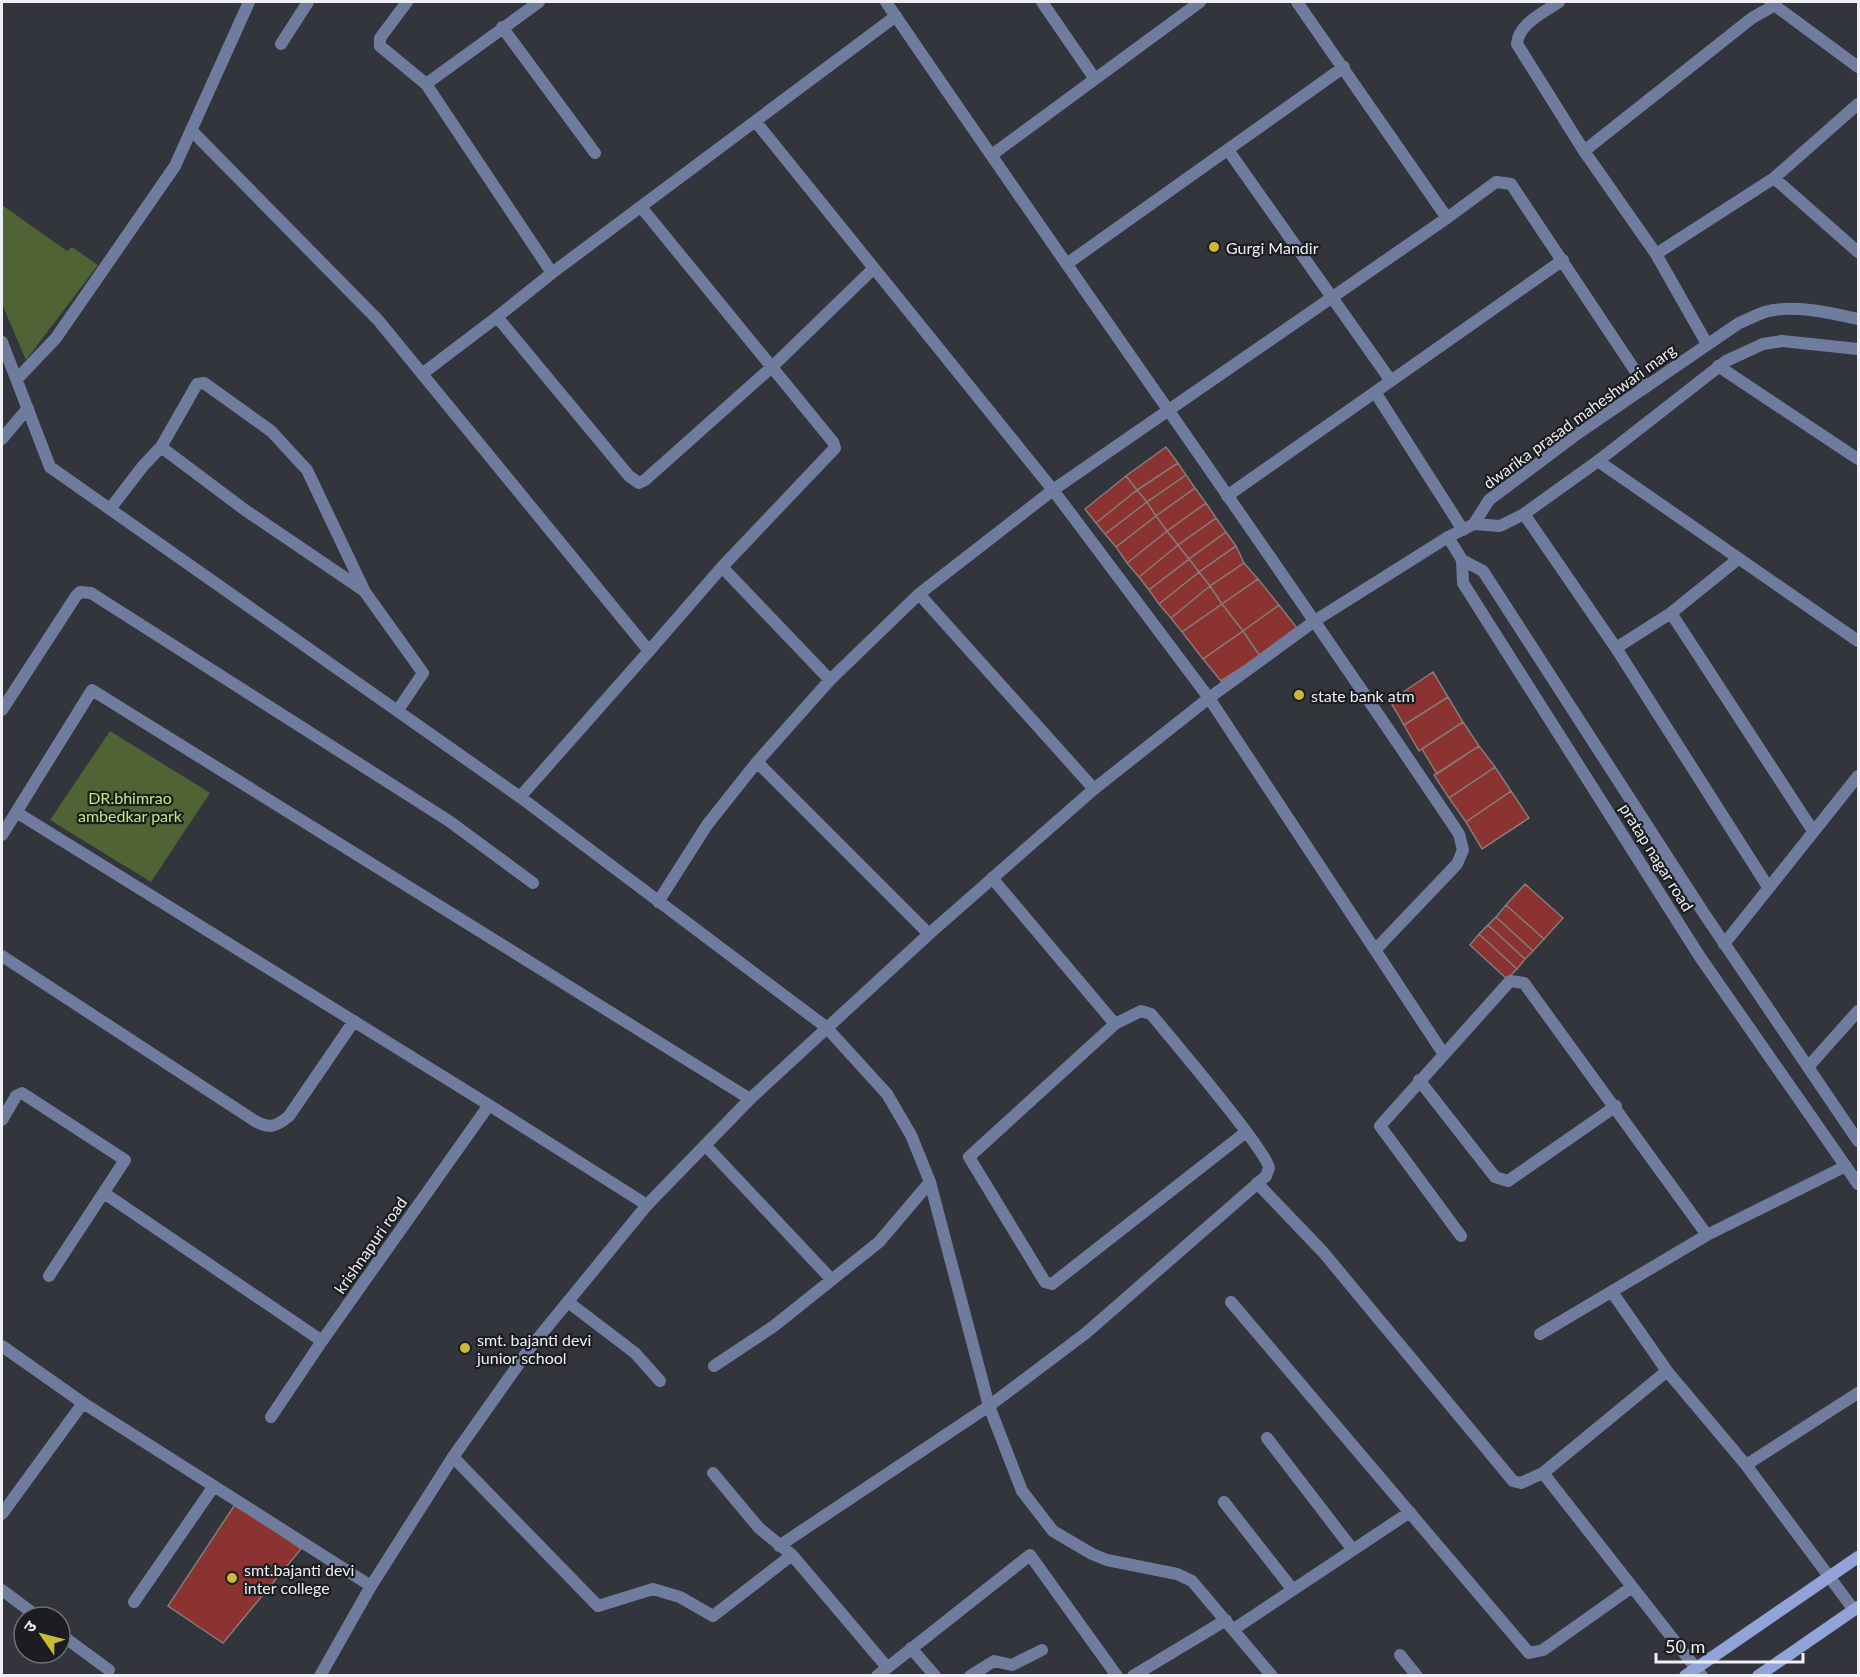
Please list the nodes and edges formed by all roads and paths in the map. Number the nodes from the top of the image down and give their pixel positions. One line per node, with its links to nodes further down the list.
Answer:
1 (249, 2): 20 (street)
2 (308, 2): 13 (street)
3 (407, 2): 17 (street)
4 (539, 2): 12 (street)
5 (886, 2): 11 (street)
6 (1042, 2): 16 (street)
7 (1200, 2): 16 (street)
8 (1297, 2): 14 (street)
9 (1559, 2): 22 (street)
10 (1772, 3): 15 (street); 22 (street)
11 (896, 16): 19 (street); 24 (street)
12 (502, 27): 17 (street); 23 (street)
13 (281, 44)
14 (1344, 67): 21 (street); 27 (street)
15 (1858, 67)
16 (1095, 79): 24 (street)
17 (426, 84): 33 (street)
18 (1858, 104): 25 (street)
19 (756, 122): 26 (street); 32 (street)
20 (191, 130): 42 (street); 43 (street)
21 (1228, 150): 31 (street); 34 (street)
22 (1584, 151): 29 (street)
23 (595, 153)
24 (993, 154): 31 (street)
25 (1774, 178): 28 (street); 29 (street)
26 (641, 207): 33 (street); 40 (street)
27 (1447, 218): 30 (street); 34 (street)
28 (1858, 252)
29 (1656, 254): 38 (street)
30 (1563, 260): 44 (street); 45 (street)
31 (1068, 264): 48 (street)
32 (874, 268): 40 (street); 53 (street)
33 (552, 273): 35 (street)
34 (1331, 297): 44 (street); 48 (street)
35 (497, 317): 40 (street); 42 (street)
36 (1858, 319): 38 (street, dwarika prasad maheshwari marg)
37 (2, 342): 43 (street)
38 (1707, 344): 45 (street, dwarika prasad maheshwari marg)
39 (1858, 349): 41 (street)
40 (773, 366): 61 (street)
41 (1718, 366): 51 (street); 52 (street)
42 (422, 374): 68 (street)
43 (17, 379): 47 (street)
44 (1391, 381): 46 (street)
45 (1646, 387): 57 (street, dwarika prasad maheshwari marg)
46 (1375, 392): 54 (street); 57 (street)
47 (26, 402): 49 (street); 55 (street)
48 (1168, 408): 53 (street); 54 (street)
49 (2, 439)
50 (161, 447): 55 (street); 62 (street); 62 (street)
51 (1858, 459)
52 (1598, 461): 56 (street); 59 (street)
53 (1053, 489): 63 (street); 70 (street)
54 (1227, 496): 65 (street)
55 (110, 509): 72 (street)
56 (1524, 514): 57 (street); 67 (street)
57 (1468, 527): 58 (street)
58 (1448, 537): 60 (street, pratap nagar road); 65 (street)
59 (1738, 559): 64 (street); 66 (street)
60 (1462, 560): 85 (street); 102 (street, pratap nagar road)
61 (722, 567): 68 (street); 69 (street)
62 (365, 592): 72 (street)
63 (919, 594): 69 (street); 75 (street)
64 (1671, 613): 67 (street); 78 (street)
65 (1316, 620): 70 (street); 86 (street)
66 (1858, 641)
67 (1616, 648): 82 (street)
68 (650, 651): 76 (street)
69 (830, 680): 73 (street)
70 (1209, 698): 75 (street); 86 (street)
71 (2, 710): 81 (street)
72 (398, 710): 76 (street)
73 (757, 762): 83 (street); 84 (street)
74 (1858, 776): 78 (street)
75 (1094, 789): 80 (street)
76 (520, 797): 83 (street)
77 (16, 812): 79 (street); 89 (street); 95 (street)
78 (1813, 831): 82 (street)
79 (2, 835)
80 (992, 879): 84 (street); 90 (street)
81 (533, 883)
82 (1768, 887): 85 (street)
83 (658, 902): 91 (street)
84 (929, 934): 91 (street)
85 (1724, 944): 93 (street)
86 (1376, 949): 92 (street)
87 (2, 956): 89 (street)
88 (1858, 1011): 93 (street)
89 (354, 1021): 96 (street)
90 (1115, 1024): 99 (street); 99 (street)
91 (826, 1028): 95 (street); 103 (street)
92 (1443, 1053): 94 (street); 97 (street)
93 (1808, 1067): 100 (street)
94 (1419, 1080): 97 (street); 109 (street)
95 (750, 1099): 101 (street)
96 (489, 1105): 107 (street); 116 (street, krishnapuri road)
97 (1616, 1106): 108 (street)
98 (2, 1120): 106 (street)
99 (1246, 1132): 104 (street)
100 (1858, 1141)
101 (706, 1146): 107 (street); 111 (street)
102 (1846, 1166): 105 (street, pratap nagar road); 108 (street)
103 (930, 1182): 111 (street); 123 (street)
104 (1257, 1184): 123 (street); 129 (street)
105 (1858, 1184)
106 (104, 1193): 110 (street); 116 (street)
107 (647, 1204): 113 (street)
108 (1707, 1235): 112 (street)
109 (1461, 1236)
110 (49, 1276)
111 (832, 1280): 118 (street)
112 (1612, 1292): 115 (street); 119 (street)
113 (568, 1302): 120 (street); 126 (street)
114 (1231, 1302): 132 (street)
115 (1540, 1334)
116 (322, 1341): 124 (street, krishnapuri road)
117 (2, 1346): 122 (street)
118 (714, 1366)
119 (1667, 1371): 127 (street); 129 (street)
120 (660, 1381)
121 (1858, 1393): 127 (street)
122 (83, 1403): 130 (street); 133 (street)
123 (989, 1406): 134 (street); 146 (street)
124 (271, 1416)
125 (1267, 1438): 135 (street)
126 (453, 1457): 136 (street); 139 (street)
127 (1746, 1465): 138 (street)
128 (713, 1473): 134 (street)
129 (1543, 1473): 140 (street)
130 (214, 1486): 139 (street); 143 (street)
131 (1224, 1502): 142 (street)
132 (1410, 1512): 135 (street); 140 (street)
133 (2, 1514)
134 (779, 1546): 136 (street)
135 (1353, 1550): 142 (street)
136 (792, 1555): 151 (street)
137 (1858, 1557): 138 (main road)
138 (1830, 1576): 145 (street); 152 (main road)
139 (371, 1586): 154 (street)
140 (1632, 1587): 152 (street)
141 (2, 1590): 144 (street)
142 (1293, 1590): 146 (street)
143 (134, 1602)
144 (22, 1605)
145 (1856, 1608): 162 (main road)
146 (1230, 1625): 159 (street); 160 (street)
147 (72, 1644): 153 (street)
148 (911, 1648): 151 (street); 156 (street); 158 (street)
149 (1042, 1650): 157 (street)
150 (1400, 1655): 161 (street)
151 (886, 1666): 155 (street)
152 (1694, 1673)
153 (110, 1674)
154 (320, 1676)
155 (877, 1676)
156 (935, 1676)
157 (970, 1676)
158 (1116, 1676)
159 (1132, 1676)
160 (1272, 1676)
161 (1417, 1676)
162 (1758, 1676)

